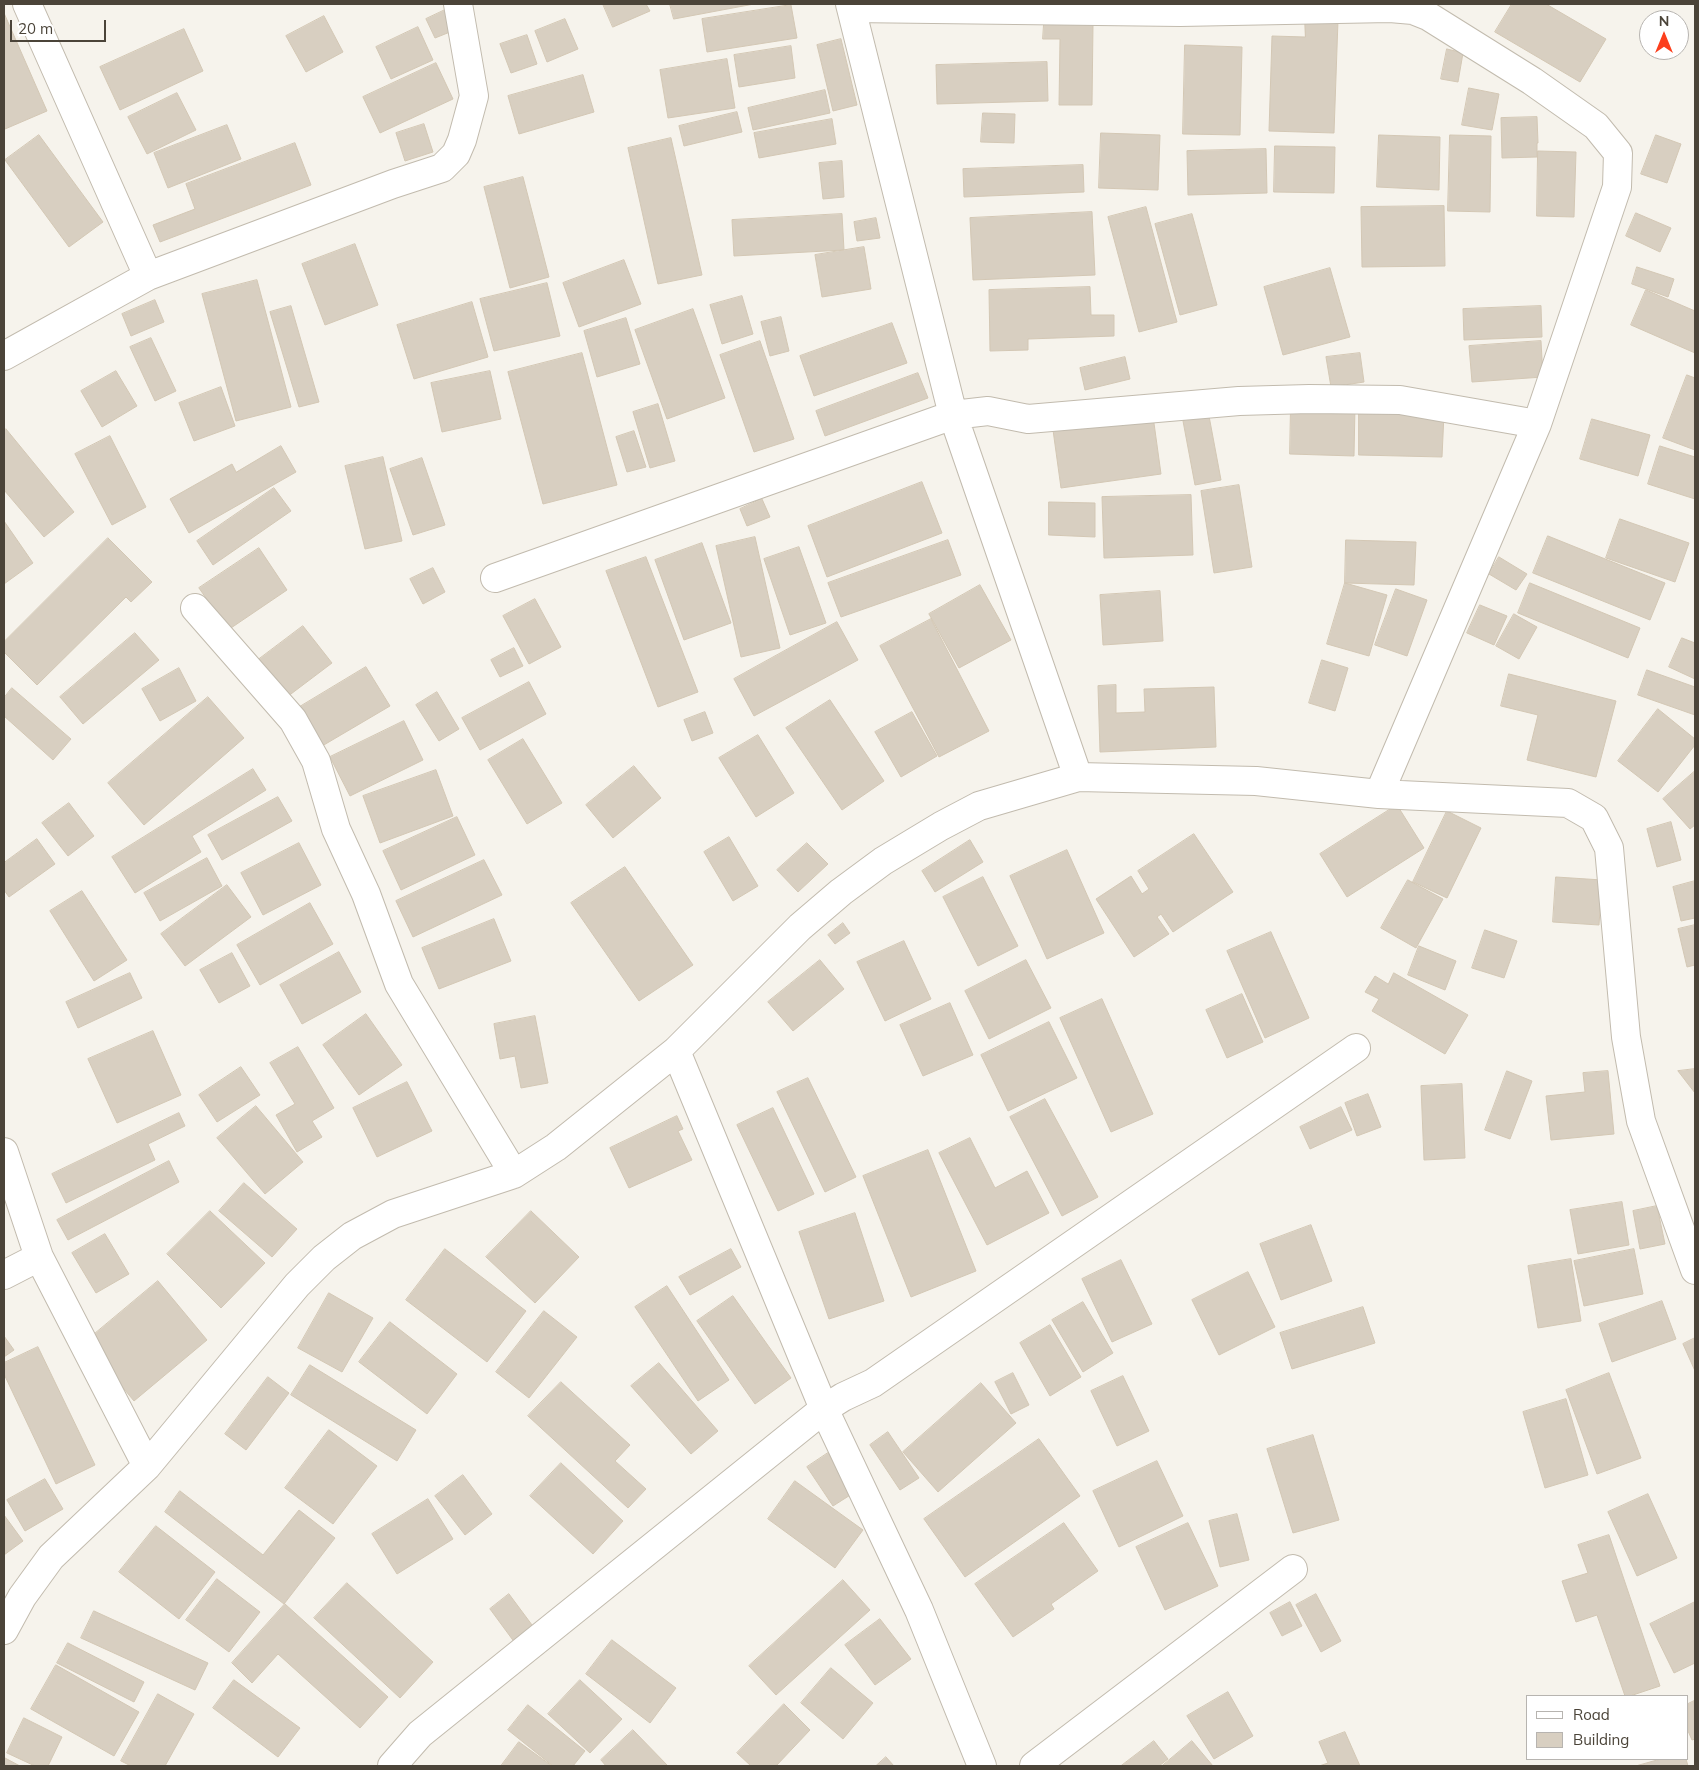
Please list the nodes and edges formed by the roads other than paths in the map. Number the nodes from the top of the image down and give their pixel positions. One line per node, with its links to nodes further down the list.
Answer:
1 (27, 4): 4 (street)
2 (458, 4): 4 (street)
3 (850, 6): 6 (street); 7 (street)
4 (148, 276): 5 (street)
5 (4, 356)
6 (953, 415): 7 (street); 8 (street); 10 (street)
7 (1537, 424): 11 (street)
8 (495, 578)
9 (195, 608): 15 (street)
10 (1078, 777): 11 (street); 13 (street)
11 (1379, 794): 17 (street)
12 (1356, 1048): 19 (street)
13 (676, 1051): 15 (street); 19 (street)
14 (4, 1152): 16 (street)
15 (514, 1174): 20 (street)
16 (39, 1257): 18 (street); 20 (street)
17 (1695, 1270)
18 (4, 1274)
19 (824, 1409): 23 (street); 24 (street)
20 (147, 1466): 22 (street)
21 (1293, 1569): 25 (street)
22 (4, 1630)
23 (392, 1766)
24 (982, 1766)
25 (1034, 1766)

